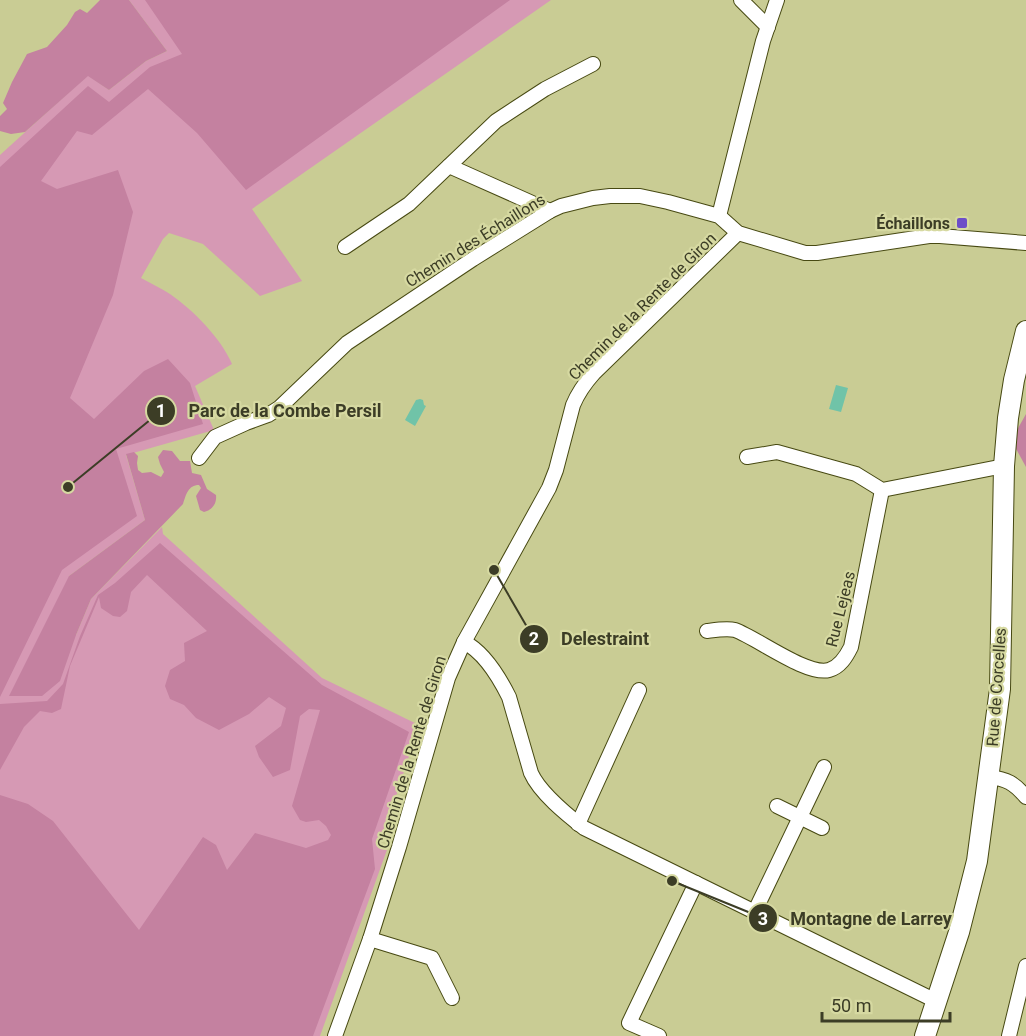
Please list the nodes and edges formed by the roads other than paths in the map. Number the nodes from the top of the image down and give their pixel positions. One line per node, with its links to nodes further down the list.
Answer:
1 (741, 0): 3 (street)
2 (777, 0): 3 (street)
3 (768, 27): 7 (street)
4 (593, 64): 5 (street)
5 (449, 166): 6 (street); 10 (street)
6 (550, 211): 7 (street, Chemin des Échaillons); 13 (street, Chemin des Échaillons)
7 (719, 216): 8 (street, Chemin des Échaillons)
8 (738, 233): 9 (street, Chemin des Échaillons); 17 (street, Chemin de la Rente de Giron)
9 (1026, 243)
10 (345, 247)
11 (1026, 331): 14 (main road, Rue de Corcelles)
12 (747, 457): 15 (street)
13 (199, 458)
14 (1004, 466): 15 (street); 20 (main road, Rue de Corcelles)
15 (882, 490): 16 (street, Rue Lejeas)
16 (706, 630)
17 (464, 642): 24 (street); 28 (street, Chemin de la Rente de Giron)
18 (639, 690): 24 (street)
19 (824, 767): 23 (street)
20 (989, 777): 21 (street); 31 (main road, Rue de Corcelles)
21 (1026, 797)
22 (777, 806): 23 (street)
23 (800, 817): 25 (street); 27 (street)
24 (578, 824): 26 (street)
25 (822, 828)
26 (696, 883): 27 (street); 33 (street)
27 (755, 911): 31 (street)
28 (370, 939): 30 (street); 32 (street, Chemin de la Rente de Giron)
29 (1026, 966): 35 (street)
30 (452, 998)
31 (936, 1001): 34 (main road, Rue de Corcelles)
32 (335, 1036)
33 (659, 1036)
34 (925, 1036)
35 (1009, 1036)

